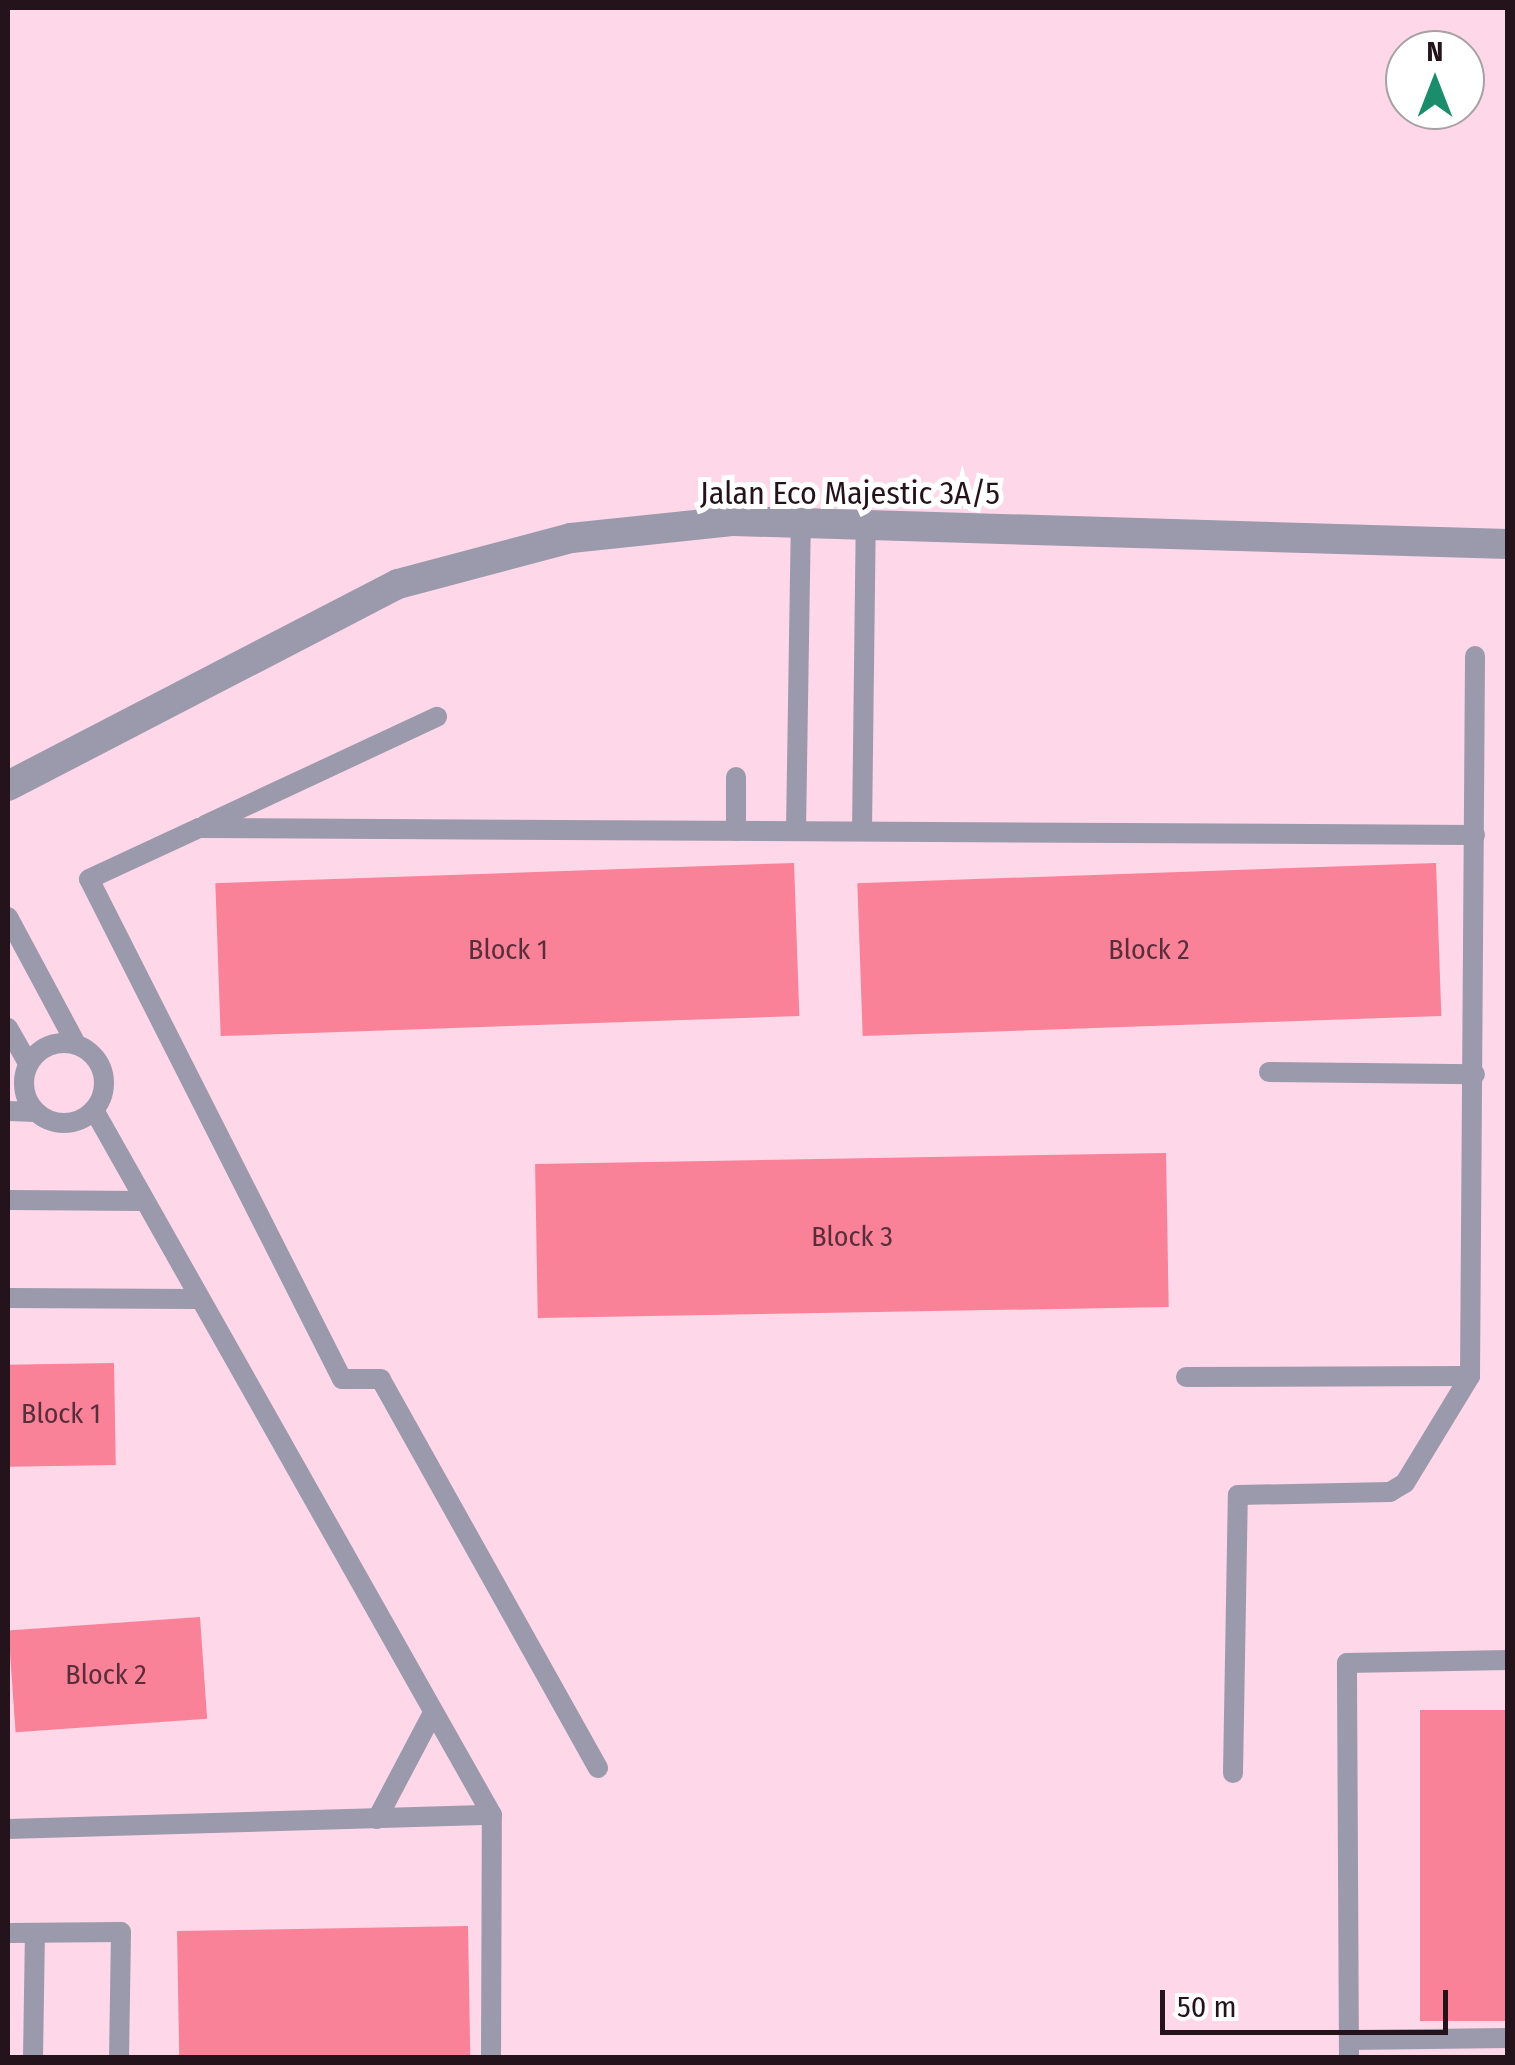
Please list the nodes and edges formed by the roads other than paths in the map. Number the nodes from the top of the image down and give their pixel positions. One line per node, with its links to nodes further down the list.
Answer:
1 (800, 522): 2 (street, Jalan Eco Majestic 3A/5); 7 (street, Jalan Eco Majestic 3A/5); 10 (lane)
2 (866, 525): 3 (street, Jalan Eco Majestic 3A/5); 11 (lane)
3 (1508, 544)
4 (1475, 656): 12 (lane)
5 (438, 717): 8 (lane)
6 (736, 777): 9 (lane)
7 (8, 786)
8 (198, 828): 9 (lane); 30 (lane)
9 (736, 831): 10 (lane)
10 (796, 832): 11 (lane)
11 (862, 832): 12 (lane)
12 (1476, 835): 18 (lane)
13 (8, 917): 15 (lane)
14 (8, 1028): 16 (lane)
15 (76, 1044): 16 (lane); 19 (lane)
16 (28, 1063): 21 (lane)
17 (1269, 1072): 18 (lane)
18 (1475, 1074): 27 (lane)
19 (94, 1110): 21 (lane); 23 (lane)
20 (8, 1112): 21 (lane)
21 (36, 1112)
22 (8, 1200): 23 (lane)
23 (143, 1201): 25 (lane)
24 (8, 1298): 25 (lane)
25 (195, 1299): 29 (lane)
26 (1186, 1376): 27 (lane)
27 (1470, 1376): 31 (lane)
28 (1508, 1660): 38 (lane)
29 (433, 1713): 32 (lane); 33 (lane)
30 (598, 1768)
31 (1233, 1773)
32 (492, 1816): 33 (lane); 41 (lane)
33 (376, 1818): 34 (lane)
34 (8, 1830)
35 (35, 1933): 36 (lane); 39 (lane); 40 (lane)
36 (8, 1934)
37 (1508, 2038): 38 (lane)
38 (1349, 2048)
39 (33, 2058)
40 (119, 2058)
41 (491, 2058)

